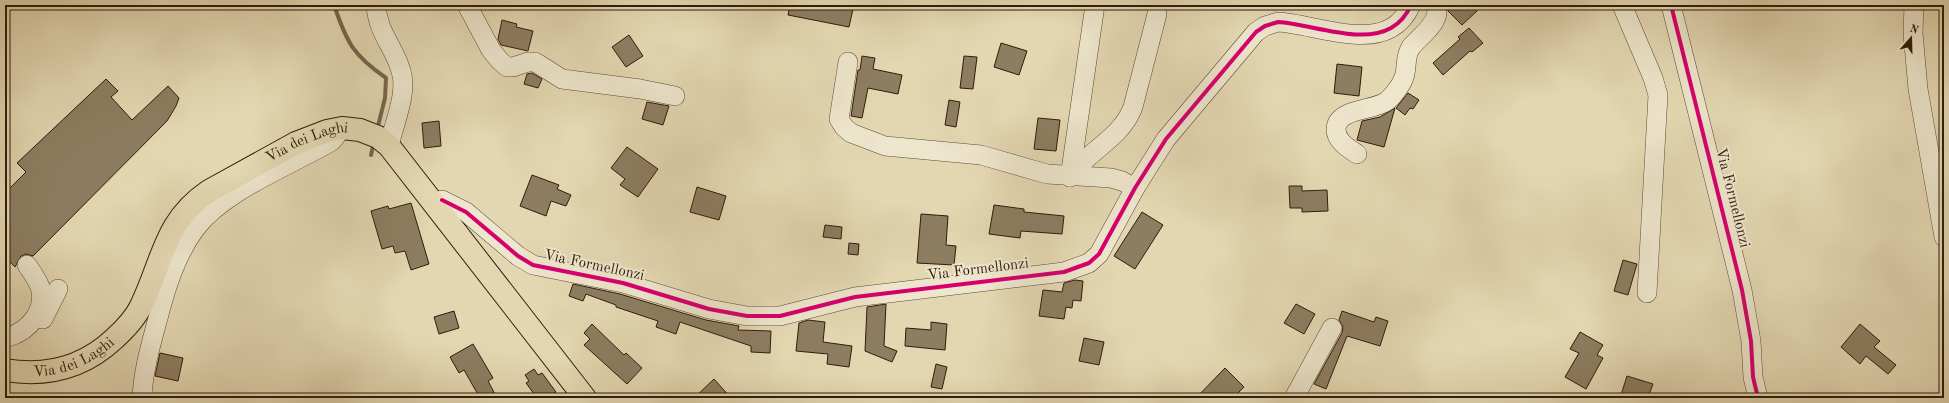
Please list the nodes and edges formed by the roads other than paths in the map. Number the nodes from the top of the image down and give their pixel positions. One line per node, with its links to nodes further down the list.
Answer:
1 (376, 5): 15 (street)
2 (467, 5): 13 (street)
3 (1095, 5): 17 (street)
4 (1411, 5): 11 (street, Via Formellonzi)
5 (1424, 5): 11 (street)
6 (1435, 5): 16 (street)
7 (1622, 5): 22 (street)
8 (1671, 5): 29 (street, Via Formellonzi)
9 (1914, 5): 20 (street)
10 (1157, 14): 17 (street)
11 (1346, 34): 18 (street, Via Formellonzi)
12 (848, 62): 17 (street)
13 (675, 96)
14 (342, 128): 15 (main road, Via dei Laghi); 25 (main road, Via dei Laghi); 26 (street)
15 (389, 146): 19 (main road, Via dei Laghi)
16 (1357, 154)
17 (1070, 177): 18 (street)
18 (1135, 188): 19 (street, Via Formellonzi)
19 (438, 203): 27 (main road, Via dei Laghi)
20 (1944, 237)
21 (58, 289): 24 (street)
22 (1647, 292)
23 (1332, 328): 28 (street)
24 (8, 331): 24 (street)
25 (5, 370)
26 (142, 398)
27 (585, 398)
28 (1294, 398)
29 (1758, 398)

